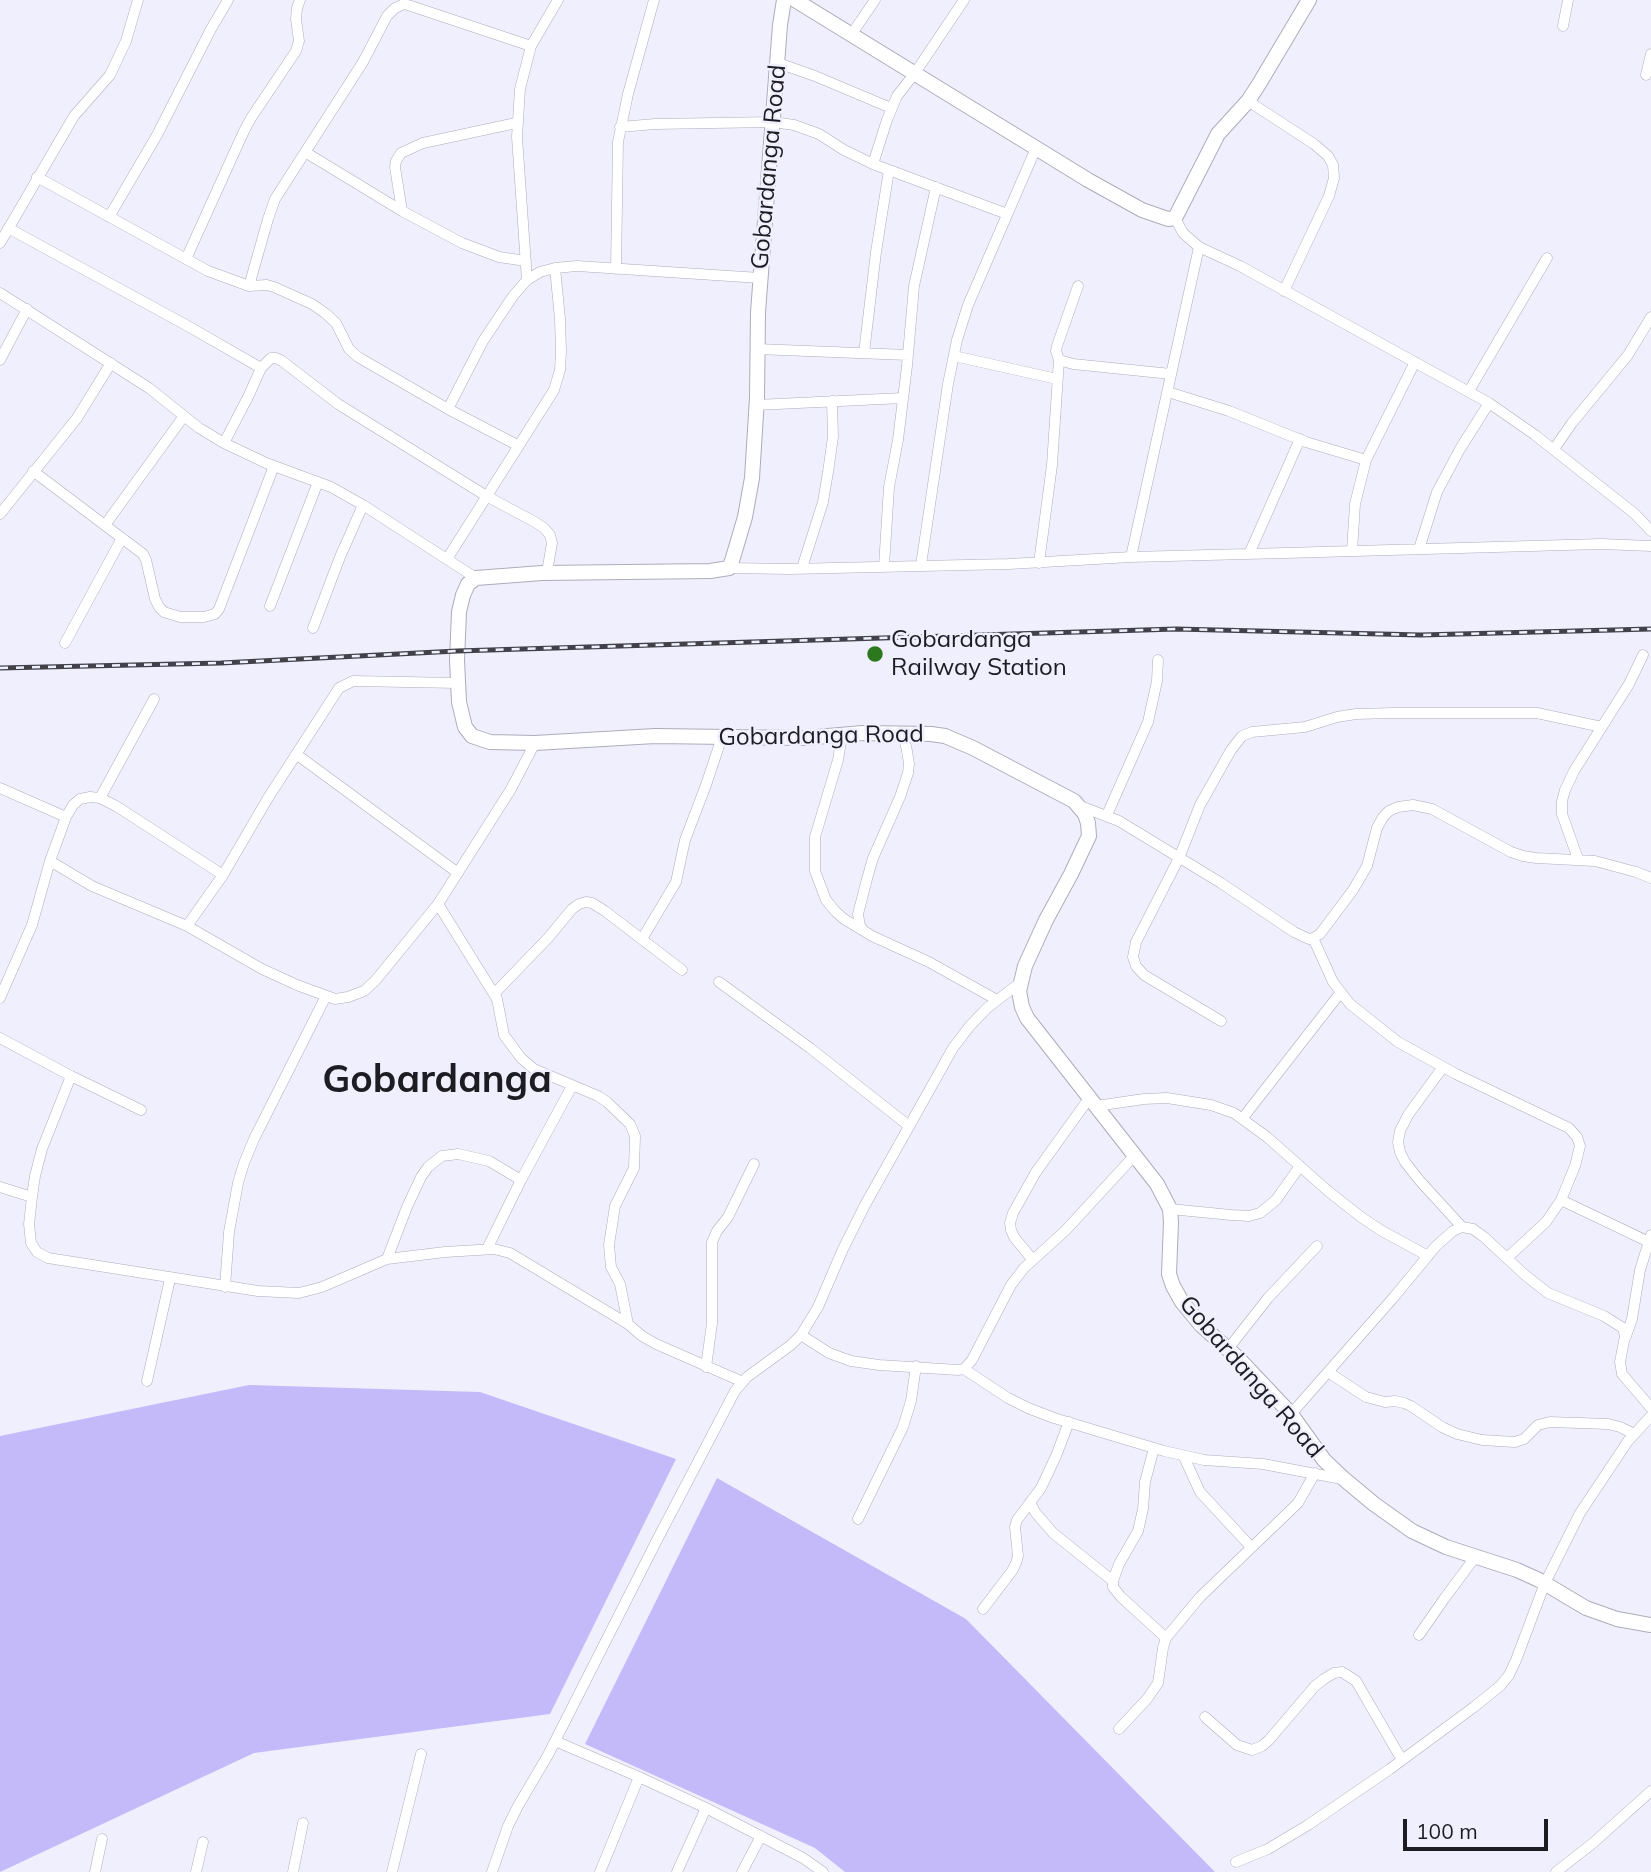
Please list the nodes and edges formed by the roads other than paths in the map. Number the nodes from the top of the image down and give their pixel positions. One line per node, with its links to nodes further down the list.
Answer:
1 (138, 0): 28 (street)
2 (228, 0): 32 (street)
3 (300, 0): 38 (street)
4 (558, 0): 14 (street)
5 (654, 0): 23 (street)
6 (784, 0): 16 (main road, Gobardanga Road)
7 (795, 0): 13 (main road)
8 (875, 0): 13 (street)
9 (964, 0): 17 (street)
10 (1309, 0): 19 (main road)
11 (1567, 0): 12 (street)
12 (1563, 26)
13 (851, 35): 17 (main road)
14 (531, 46): 22 (street); 25 (street)
15 (1651, 54): 18 (street)
16 (778, 63): 20 (street); 21 (main road, Gobardanga Road)
17 (915, 73): 20 (street); 24 (main road)
18 (1646, 75)
19 (1248, 101): 33 (main road); 46 (street)
20 (891, 108): 26 (street)
21 (773, 122): 23 (street); 26 (street); 42 (main road, Gobardanga Road)
22 (516, 123): 30 (street); 39 (street)
23 (620, 127): 41 (street)
24 (1036, 148): 31 (street); 33 (main road)
25 (305, 152): 30 (street); 44 (street)
26 (873, 164): 27 (street)
27 (889, 170): 29 (street); 51 (street)
28 (37, 177): 32 (street); 34 (street)
29 (936, 187): 31 (street); 52 (street)
30 (402, 211): 39 (street)
31 (1007, 214): 53 (street)
32 (109, 217): 38 (street)
33 (1175, 218): 36 (street)
34 (8, 228): 35 (street); 58 (street)
35 (0, 243)
36 (1199, 247): 46 (street); 59 (street)
37 (1547, 258): 62 (street)
38 (186, 259): 44 (street)
39 (526, 261): 43 (street)
40 (555, 268): 41 (street); 43 (street); 71 (street)
41 (616, 269): 42 (street)
42 (760, 278): 50 (main road, Gobardanga Road)
43 (527, 280): 67 (street)
44 (249, 286): 67 (street)
45 (1078, 286): 55 (street)
46 (1284, 291): 56 (street)
47 (0, 293): 48 (street)
48 (27, 309): 54 (street); 57 (street)
49 (1651, 317): 72 (street)
50 (757, 349): 51 (street); 66 (main road, Gobardanga Road)
51 (864, 354): 52 (street)
52 (908, 355): 63 (street)
53 (954, 356): 60 (street); 90 (street)
54 (0, 360)
55 (1059, 360): 59 (street); 60 (street)
56 (1415, 362): 62 (street); 73 (street)
57 (111, 363): 68 (street); 75 (street)
58 (261, 368): 70 (street); 77 (street)
59 (1171, 374): 61 (street)
60 (1057, 379): 89 (street)
61 (1168, 391): 69 (street); 87 (street)
62 (1469, 391): 65 (street)
63 (903, 398): 64 (street); 91 (street)
64 (832, 401): 66 (street); 93 (street)
65 (1489, 403): 72 (street); 84 (street)
66 (756, 405): 92 (main road, Gobardanga Road)
67 (448, 409): 71 (street)
68 (184, 416): 70 (street); 80 (street)
69 (1300, 439): 73 (street); 86 (street)
70 (224, 443): 74 (street)
71 (519, 446): 77 (street)
72 (1554, 449): 81 (street)
73 (1366, 460): 85 (street)
74 (274, 466): 76 (street); 82 (street)
75 (33, 471): 79 (street); 80 (street)
76 (318, 482): 78 (street); 96 (street)
77 (488, 497): 88 (street); 94 (street)
78 (363, 505): 88 (street); 97 (street)
79 (0, 514)
80 (105, 525): 82 (street)
81 (1649, 525)
82 (122, 538): 98 (street)
83 (1651, 545): 84 (street)
84 (1419, 549): 85 (street)
85 (1352, 551): 86 (street)
86 (1249, 554): 87 (street)
87 (1131, 558): 89 (street)
88 (447, 559): 95 (street)
89 (1039, 563): 90 (street)
90 (921, 565): 91 (street)
91 (884, 566): 93 (street)
92 (729, 568): 93 (street); 94 (main road)
93 (802, 568)
94 (547, 572): 95 (main road)
95 (476, 578): 101 (main road, Gobardanga Road)
96 (270, 606)
97 (313, 628)
98 (65, 643)
99 (1643, 655): 103 (street)
100 (1158, 660): 112 (street)
101 (458, 683): 107 (main road, Gobardanga Road); 108 (street)
102 (154, 699): 110 (street)
103 (1602, 727): 114 (street); 115 (street)
104 (903, 733): 105 (main road, Gobardanga Road); 111 (main road, Gobardanga Road); 122 (street)
105 (842, 735): 106 (main road, Gobardanga Road); 122 (street)
106 (722, 737): 107 (main road, Gobardanga Road); 124 (street)
107 (535, 743): 117 (street)
108 (296, 754): 117 (street); 118 (street)
109 (0, 788): 113 (street)
110 (100, 798): 113 (street); 118 (street)
111 (1080, 806): 112 (street); 127 (main road, Gobardanga Road)
112 (1107, 815): 114 (street)
113 (66, 817): 116 (street)
114 (1179, 858): 123 (street); 133 (street)
115 (1578, 859): 119 (street); 123 (street)
116 (50, 861): 121 (street); 131 (street)
117 (458, 873): 120 (street)
118 (223, 875): 121 (street)
119 (1651, 878)
120 (438, 904): 129 (street); 130 (street)
121 (187, 926): 130 (street)
122 (864, 931): 132 (street)
123 (1313, 938): 128 (street)
124 (642, 939): 125 (street); 129 (street)
125 (682, 970)
126 (719, 982): 141 (street)
127 (1021, 982): 132 (street); 138 (main road, Gobardanga Road)
128 (1341, 992): 135 (street); 140 (street)
129 (494, 994): 137 (street)
130 (326, 996): 159 (street)
131 (0, 998)
132 (997, 1000): 141 (street)
133 (1221, 1021)
134 (0, 1038): 136 (street)
135 (1444, 1067): 148 (street); 150 (street)
136 (71, 1076): 139 (street); 147 (street)
137 (572, 1086): 145 (street); 160 (street)
138 (1093, 1102): 140 (street); 142 (main road, Gobardanga Road); 157 (street)
139 (141, 1110)
140 (1242, 1119): 144 (street)
141 (909, 1126): 161 (street)
142 (1135, 1155): 149 (main road, Gobardanga Road); 157 (street)
143 (754, 1164): 165 (street)
144 (1300, 1166): 149 (street); 154 (street)
145 (521, 1180): 153 (street); 156 (street)
146 (0, 1187): 147 (street)
147 (32, 1197): 158 (street)
148 (1561, 1199): 151 (street); 155 (street)
149 (1170, 1209): 163 (main road, Gobardanga Road)
150 (1462, 1227): 154 (street); 155 (street)
151 (1650, 1238): 162 (street)
152 (1317, 1245): 163 (street)
153 (487, 1249): 156 (street); 160 (street)
154 (1428, 1255): 167 (street)
155 (1507, 1258): 162 (street)
156 (387, 1259): 159 (street)
157 (1032, 1259): 166 (street)
158 (170, 1279): 159 (street); 168 (street)
159 (225, 1287)
160 (628, 1324): 165 (street)
161 (801, 1335): 164 (street); 169 (street)
162 (1626, 1336): 170 (street)
163 (1228, 1349): 171 (main road, Gobardanga Road)
164 (916, 1366): 166 (street); 180 (street)
165 (706, 1367): 169 (street)
166 (964, 1369): 173 (street)
167 (1328, 1372): 171 (street); 174 (street)
168 (147, 1381)
169 (743, 1382): 191 (street)
170 (1651, 1408)
171 (1291, 1414): 178 (main road, Gobardanga Road)
172 (1651, 1416): 174 (street)
173 (1069, 1422): 175 (street); 179 (street)
174 (1634, 1434): 184 (street)
175 (1154, 1448): 176 (street); 183 (street)
176 (1184, 1457): 177 (street); 181 (street)
177 (1315, 1473): 178 (street); 181 (street)
178 (1343, 1479): 182 (main road, Gobardanga Road)
179 (1030, 1502): 183 (street); 185 (street)
180 (858, 1519)
181 (1251, 1548): 188 (street)
182 (1476, 1556): 184 (main road, Gobardanga Road); 187 (street)
183 (1113, 1581): 188 (street)
184 (1545, 1583): 186 (main road, Gobardanga Road); 193 (street)
185 (983, 1609)
186 (1651, 1625)
187 (1419, 1635)
188 (1166, 1638): 190 (street)
189 (1205, 1717): 193 (street)
190 (1119, 1729)
191 (555, 1741): 194 (street); 207 (street)
192 (421, 1754): 206 (street)
193 (1402, 1760): 201 (street)
194 (639, 1777): 196 (street); 208 (street)
195 (1651, 1791): 211 (street)
196 (706, 1808): 198 (street); 209 (street)
197 (303, 1822): 205 (street)
198 (761, 1836): 202 (street); 210 (street)
199 (102, 1839): 203 (street)
200 (203, 1842): 204 (street)
201 (1236, 1862)
202 (821, 1871)
203 (95, 1872)
204 (196, 1872)
205 (293, 1872)
206 (392, 1872)
207 (492, 1872)
208 (600, 1872)
209 (677, 1872)
210 (742, 1872)
211 (1556, 1872)

